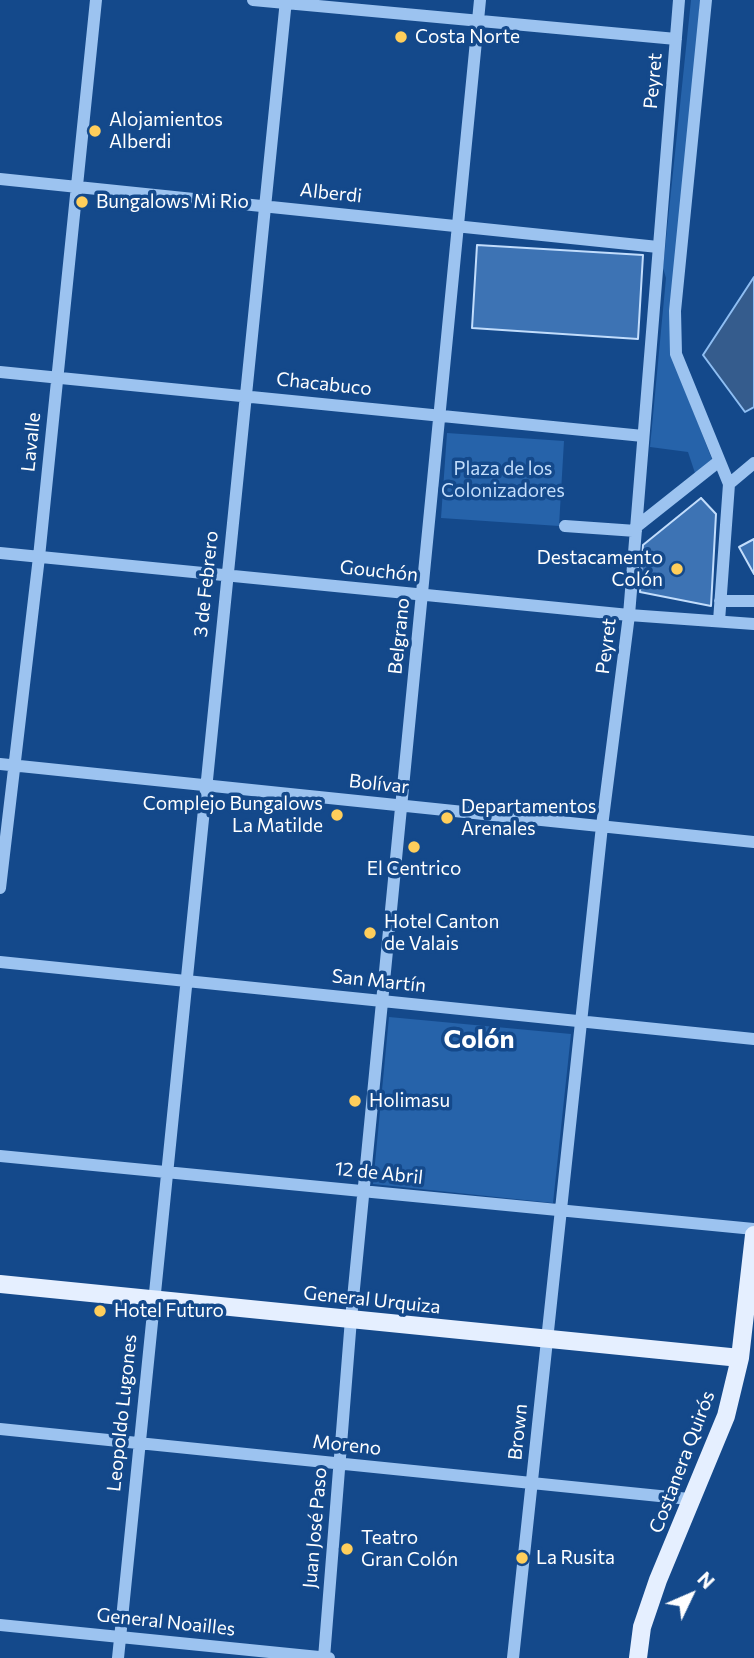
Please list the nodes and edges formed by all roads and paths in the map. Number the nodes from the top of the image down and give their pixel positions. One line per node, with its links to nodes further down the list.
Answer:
1 (96, 0): 10 (street, Lavalle)
2 (253, 0): 6 (street)
3 (480, 0): 7 (street, Belgrano)
4 (679, 0): 8 (street, Peyret)
5 (706, 0): 19 (street)
6 (286, 1): 7 (street); 11 (street, 3 de Febrero)
7 (478, 22): 8 (street); 12 (street, Belgrano)
8 (676, 39): 13 (street, Peyret)
9 (0, 179): 10 (street, Alberdi)
10 (74, 187): 11 (street, Alberdi); 15 (street, Lavalle)
11 (265, 205): 12 (street, Alberdi); 16 (street, 3 de Febrero)
12 (458, 226): 13 (street, Alberdi); 17 (street, Belgrano)
13 (658, 247): 18 (street, Peyret)
14 (0, 372): 15 (street, Chacabuco)
15 (57, 378): 16 (street, Chacabuco); 25 (street, Lavalle)
16 (245, 395): 17 (street, Chacabuco); 26 (street, 3 de Febrero)
17 (440, 415): 18 (street, Chacabuco); 27 (street, Belgrano)
18 (643, 436): 23 (street, Peyret)
19 (718, 462): 21 (street); 23 (street)
20 (754, 463): 21 (street)
21 (729, 484): 28 (street)
22 (565, 526): 23 (street)
23 (636, 529): 30 (street, Peyret)
24 (0, 553): 25 (street, Gouchón)
25 (38, 557): 26 (street, Gouchón); 33 (street, Lavalle)
26 (226, 575): 27 (street, Gouchón); 34 (street, 3 de Febrero)
27 (422, 594): 30 (street, Gouchón); 35 (street, Belgrano)
28 (720, 601): 29 (street); 31 (street)
29 (754, 601)
30 (629, 615): 31 (street, Gouchón); 36 (street, Peyret)
31 (719, 621): 32 (street, Gouchón)
32 (754, 624)
33 (6, 765): 34 (street, Bolívar); 38 (street, Lavalle)
34 (205, 785): 35 (street, Bolívar); 40 (street, 3 de Febrero)
35 (401, 805): 36 (street, Bolívar); 41 (street, Belgrano)
36 (602, 826): 37 (street, Bolívar); 42 (street, Peyret)
37 (754, 842)
38 (0, 888)
39 (0, 962): 40 (street, San Martín)
40 (184, 981): 41 (street, San Martín); 45 (street, 3 de Febrero)
41 (382, 1001): 42 (street, San Martín); 46 (street, Belgrano)
42 (581, 1021): 43 (street, San Martín); 47 (street, Peyret)
43 (754, 1039)
44 (0, 1156): 45 (street, 12 de Abril)
45 (164, 1172): 46 (street, 12 de Abril); 51 (street, Leopoldo Lugones)
46 (364, 1191): 47 (street, 12 de Abril); 52 (street, Juan José Paso)
47 (561, 1210): 48 (street, 12 de Abril); 53 (street, Brown)
48 (754, 1229)
49 (754, 1235): 54 (main road, Costanera Quirós)
50 (0, 1284): 51 (main road, General Urquiza)
51 (152, 1299): 52 (main road, General Urquiza); 56 (street, Leopoldo Lugones)
52 (351, 1319): 53 (main road, General Urquiza); 57 (street, Juan José Paso)
53 (547, 1339): 54 (main road, General Urquiza); 58 (street, Brown)
54 (740, 1358): 59 (main road, Costanera Quirós)
55 (0, 1429): 56 (street, Moreno)
56 (139, 1443): 57 (street, Moreno); 61 (street, Leopoldo Lugones)
57 (340, 1464): 58 (street, Moreno); 63 (street, Juan José Paso)
58 (532, 1483): 59 (street, Moreno); 64 (street, Brown)
59 (690, 1499): 65 (main road, Costanera Quirós)
60 (0, 1625): 61 (street, General Noailles)
61 (120, 1637): 62 (street, Leopoldo Lugones); 63 (street, General Noailles)
62 (118, 1658)
63 (326, 1658)
64 (513, 1658)
65 (638, 1658)

